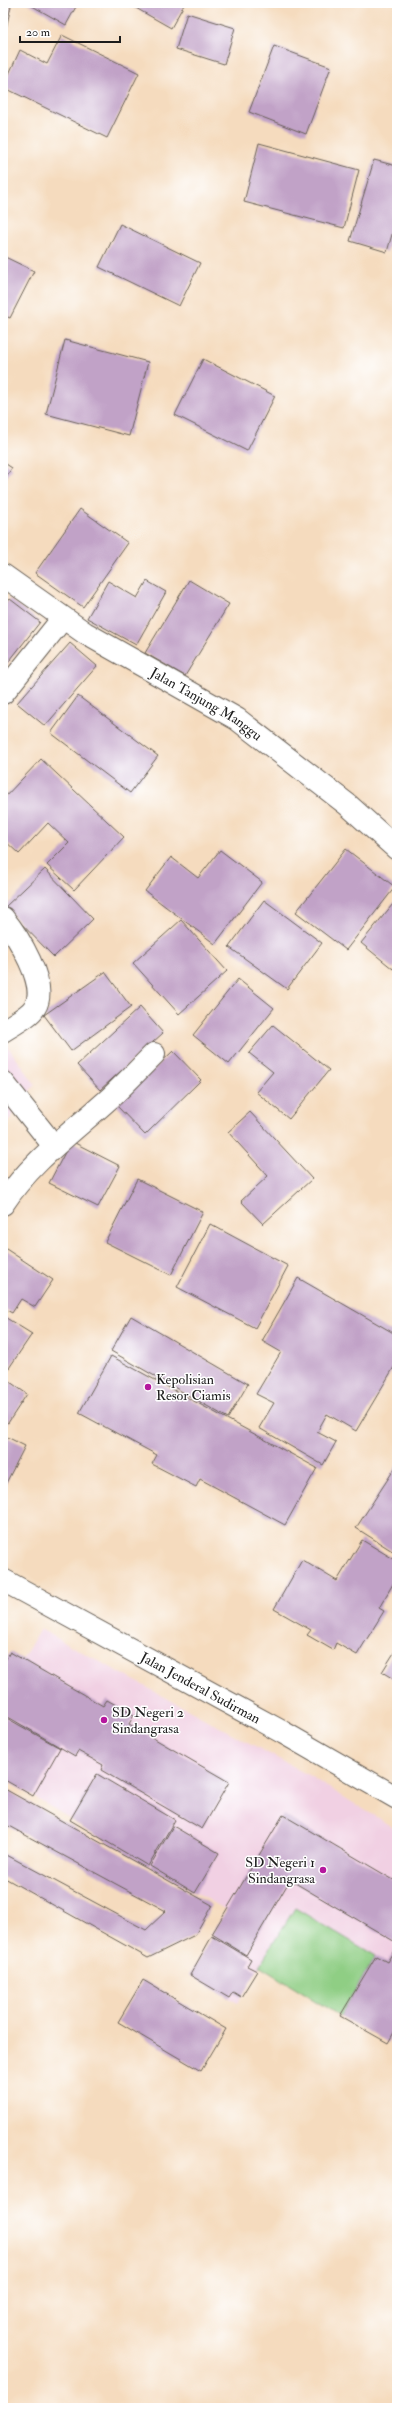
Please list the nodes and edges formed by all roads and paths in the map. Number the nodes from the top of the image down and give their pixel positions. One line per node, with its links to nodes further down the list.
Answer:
1 (3, 575): 2 (main road, Jalan Tanjung Manggu)
2 (63, 618): 3 (main road); 4 (main road, Jalan Tanjung Manggu)
3 (3, 693)
4 (397, 849)
5 (3, 918): 6 (main road)
6 (3, 1031)
7 (154, 1054): 9 (main road)
8 (3, 1082): 9 (main road)
9 (54, 1146): 10 (main road)
10 (3, 1204)
11 (3, 1580): 12 (main road, Jalan Jenderal Sudirman)
12 (397, 1798)

